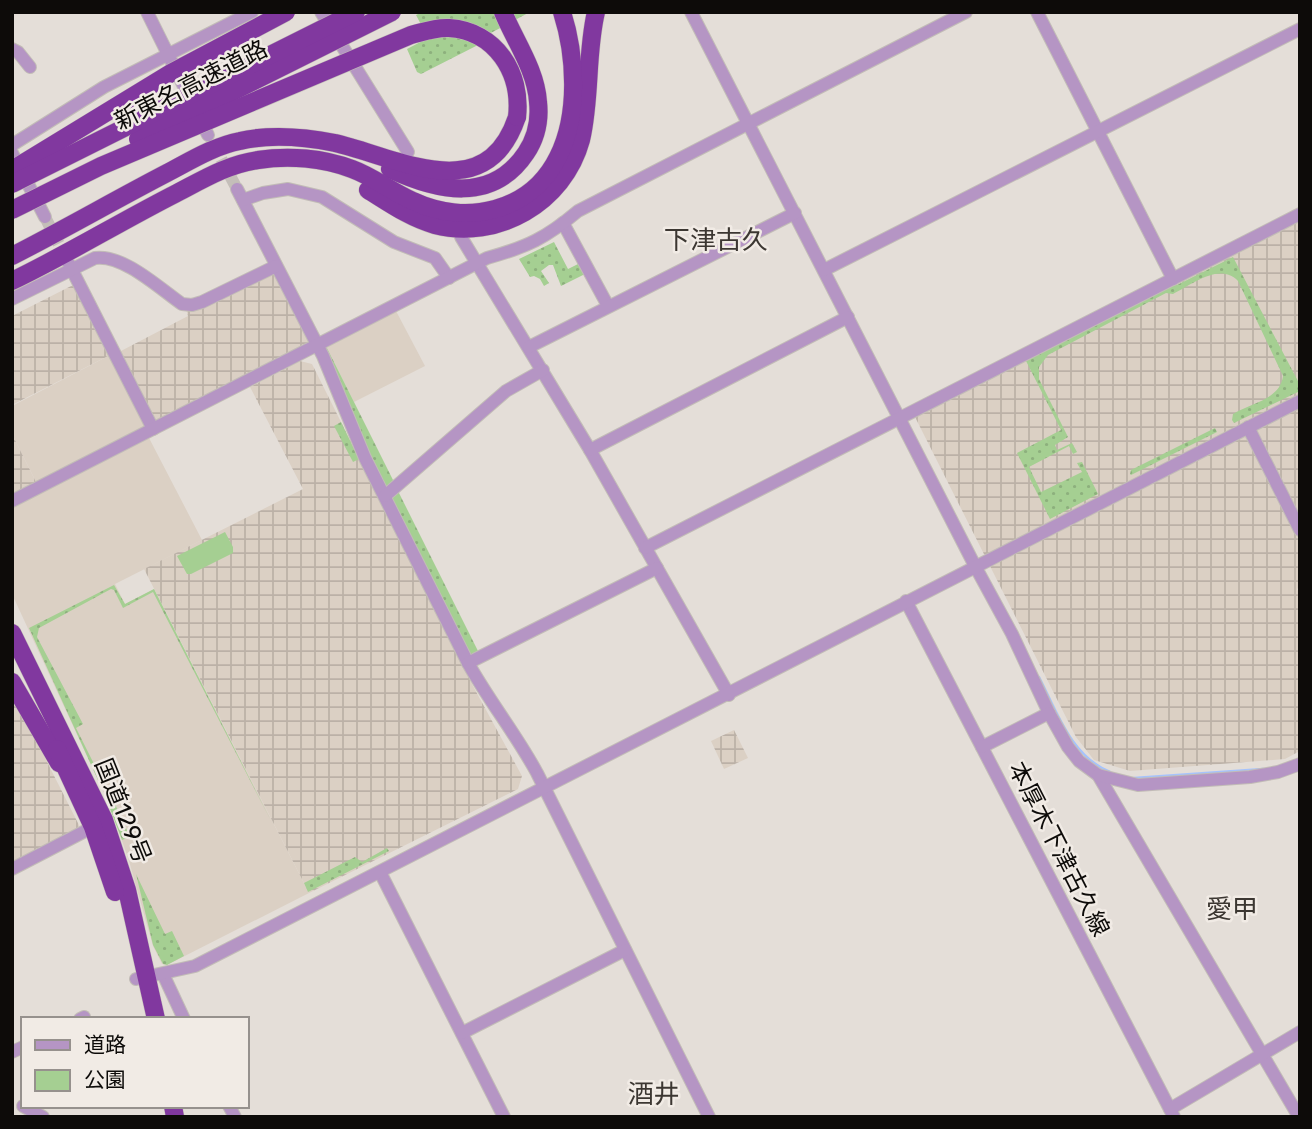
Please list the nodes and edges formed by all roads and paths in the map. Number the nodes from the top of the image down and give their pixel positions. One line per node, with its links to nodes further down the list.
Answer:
1 (147, 12): 15 (street)
2 (252, 12): 15 (street)
3 (286, 12): 25 (highway, bridge)
4 (321, 12): 22 (street)
5 (356, 12): 26 (highway, 新東名高速道路, bridge)
6 (391, 12): 27 (highway, 新東名高速道路, bridge)
7 (503, 12): 20 (highway)
8 (562, 12): 24 (highway)
9 (596, 12): 24 (highway)
10 (691, 12): 17 (street)
11 (966, 12): 17 (street)
12 (1037, 12): 18 (street)
13 (1300, 29): 18 (street)
14 (12, 49): 16 (street)
15 (168, 54): 19 (street); 21 (street)
16 (30, 67)
17 (752, 121): 30 (street); 34 (street)
18 (1098, 132): 42 (street); 44 (street)
19 (208, 135)
20 (337, 144): 28 (highway); 29 (highway, bridge)
21 (12, 145)
22 (408, 152)
23 (12, 153): 32 (street)
24 (312, 159): 33 (highway)
25 (12, 170)
26 (12, 184)
27 (12, 202)
28 (108, 203): 36 (highway); 37 (highway)
29 (12, 210)
30 (795, 213): 42 (street); 47 (street)
31 (1300, 214): 44 (street)
32 (45, 217)
33 (118, 223): 41 (highway); 45 (highway)
34 (563, 223): 38 (street); 47 (street)
35 (461, 237): 38 (street)
36 (12, 244)
37 (12, 256)
38 (477, 264): 43 (street); 50 (street)
39 (70, 266): 40 (street); 46 (street); 55 (street)
40 (276, 266): 43 (street); 49 (street)
41 (12, 268)
42 (827, 269): 48 (street)
43 (449, 278): 49 (street)
44 (1174, 279): 53 (street)
45 (12, 281)
46 (12, 299)
47 (608, 306): 50 (street)
48 (848, 317): 53 (street); 56 (street)
49 (318, 346): 55 (street); 57 (street)
50 (529, 347): 51 (street)
51 (542, 370): 56 (street); 57 (street)
52 (1300, 401): 54 (street)
53 (903, 416): 60 (street); 61 (street)
54 (1248, 427): 59 (street); 61 (street)
55 (153, 429): 58 (street)
56 (590, 450): 60 (street)
57 (385, 496): 67 (street)
58 (12, 501)
59 (1300, 530)
60 (645, 548): 62 (street)
61 (975, 566): 63 (street); 71 (street)
62 (657, 568): 67 (street); 70 (street)
63 (906, 601): 70 (street); 72 (street, 本厚木下津古久線)
64 (12, 623): 68 (highway)
65 (12, 633): 68 (highway, 国道129号)
66 (12, 658): 76 (highway, 国道129号)
67 (468, 663): 75 (street)
68 (32, 672): 81 (highway, 国道129号)
69 (12, 682): 76 (highway)
70 (729, 695): 75 (street)
71 (1049, 713): 72 (street); 74 (street)
72 (982, 747): 89 (street, 本厚木下津古久線)
73 (1300, 764): 74 (street)
74 (1098, 775): 87 (street)
75 (544, 788): 79 (street); 80 (street)
76 (81, 799): 77 (highway, 国道129号)
77 (93, 827): 78 (street); 81 (highway, 国道129号)
78 (12, 869)
79 (380, 872): 81 (street); 86 (street)
80 (625, 950): 86 (street); 92 (street)
81 (149, 977): 82 (highway, 国道129号); 83 (highway, 国道129号); 84 (street)
82 (145, 1017)
83 (156, 1017)
84 (182, 1017)
85 (1300, 1032): 87 (street)
86 (462, 1034): 91 (street)
87 (1263, 1055): 89 (street); 93 (street)
88 (27, 1108): 90 (street)
89 (1172, 1113)
90 (43, 1117)
91 (505, 1117)
92 (709, 1117)
93 (1300, 1117)

